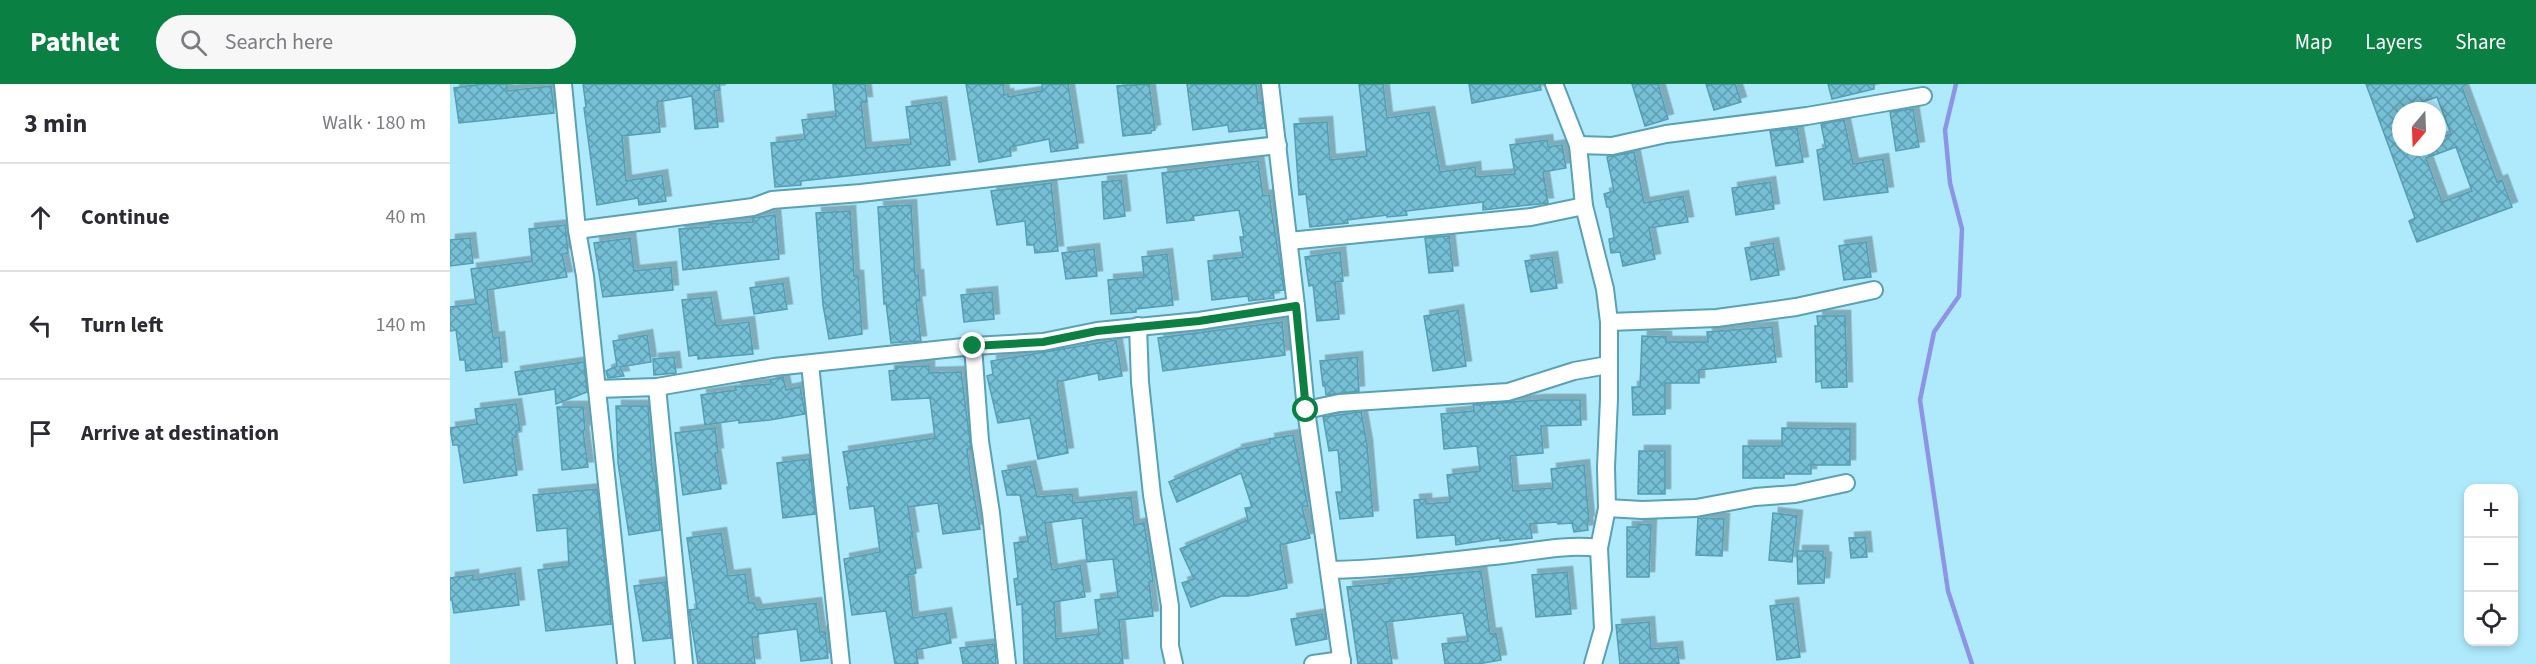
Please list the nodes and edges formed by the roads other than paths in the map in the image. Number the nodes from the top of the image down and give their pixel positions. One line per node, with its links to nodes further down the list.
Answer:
1 (563, 84): 8 (street)
2 (1554, 84): 6 (street)
3 (1275, 85): 5 (street)
4 (1923, 96): 6 (street)
5 (1278, 145): 8 (street); 9 (street)
6 (1578, 145): 7 (street)
7 (1584, 206): 9 (street); 12 (street)
8 (577, 230): 18 (street)
9 (1289, 241): 11 (street)
10 (1874, 290): 12 (street)
11 (1296, 306): 13 (street); 19 (street)
12 (1609, 322): 16 (street)
13 (1138, 326): 14 (street); 29 (street)
14 (973, 346): 15 (street); 28 (street)
15 (810, 364): 17 (street); 27 (street)
16 (1608, 365): 19 (street); 21 (street)
17 (657, 387): 18 (street); 26 (street)
18 (597, 388): 25 (street)
19 (1306, 410): 23 (street)
20 (1846, 483): 21 (street)
21 (1607, 508): 22 (street)
22 (1599, 548): 23 (street); 31 (street)
23 (1329, 570): 24 (street)
24 (1342, 662): 30 (street)
25 (626, 664)
26 (684, 664)
27 (841, 664)
28 (1007, 664)
29 (1174, 664)
30 (1313, 664)
31 (1593, 664)

